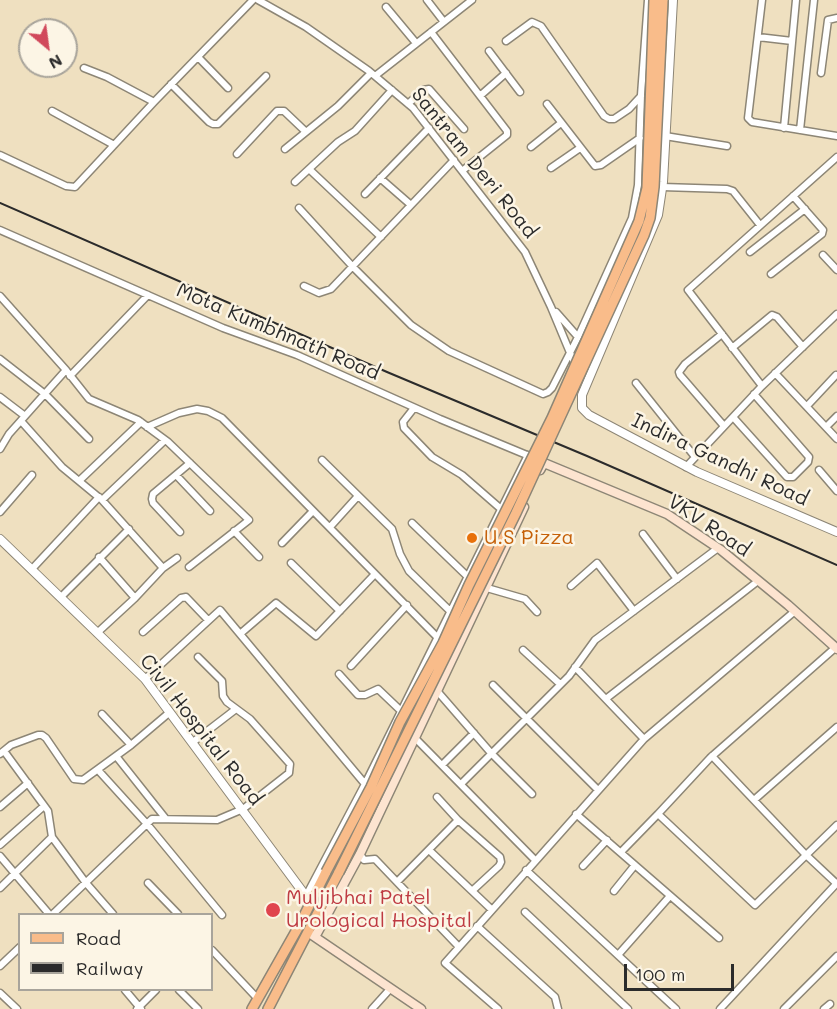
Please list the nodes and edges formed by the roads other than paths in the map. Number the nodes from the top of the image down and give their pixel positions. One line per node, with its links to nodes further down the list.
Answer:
1 (253, 0): 21 (street)
2 (258, 0): 25 (street, Santram Deri Road)
3 (427, 0): 14 (street)
4 (471, 0): 14 (street)
5 (648, 0): 32 (street)
6 (654, 0): 226 (main road, bridge)
7 (663, 0): 236 (main road, bridge)
8 (673, 0): 43 (street)
9 (762, 0): 16 (street)
10 (796, 0): 18 (street)
11 (814, 0): 41 (street)
12 (386, 7): 19 (street)
13 (837, 18): 24 (street)
14 (444, 22): 15 (street)
15 (431, 32): 19 (street); 31 (street)
16 (758, 37): 18 (street); 39 (street)
17 (506, 41): 32 (street)
18 (792, 41): 39 (street)
19 (416, 44): 25 (street)
20 (489, 51): 23 (street)
21 (198, 57): 27 (street); 28 (street)
22 (84, 68): 33 (street)
23 (506, 73): 30 (street); 31 (street)
24 (821, 73)
25 (373, 74): 29 (street, Santram Deri Road); 42 (street)
26 (266, 76): 27 (street)
27 (171, 84): 33 (street)
28 (228, 88)
29 (392, 90): 34 (street, Santram Deri Road); 56 (street)
30 (520, 92)
31 (481, 95): 57 (street)
32 (641, 95): 45 (street)
33 (154, 102): 46 (street)
34 (408, 104): 38 (street, Santram Deri Road); 40 (street)
35 (547, 104): 37 (street)
36 (52, 111): 46 (street)
37 (561, 123): 48 (street); 49 (street)
38 (429, 128): 54 (street, Santram Deri Road); 58 (street)
39 (783, 128): 41 (street)
40 (464, 129)
41 (800, 130): 44 (street)
42 (305, 131): 50 (street); 51 (street)
43 (665, 136): 47 (street); 60 (street)
44 (837, 136)
45 (640, 138): 49 (street); 82 (street)
46 (114, 145): 52 (street)
47 (727, 146)
48 (531, 147)
49 (580, 148): 55 (street)
50 (285, 149)
51 (237, 154)
52 (0, 155)
53 (837, 157): 62 (street)
54 (454, 160): 57 (street, Santram Deri Road); 63 (street)
55 (551, 168)
56 (309, 169): 59 (street); 68 (street)
57 (462, 171): 77 (street, Santram Deri Road)
58 (380, 178): 61 (street); 63 (street)
59 (295, 182)
60 (662, 187): 66 (street); 92 (street)
61 (365, 194)
62 (794, 196): 65 (street); 66 (street)
63 (411, 205): 68 (street)
64 (299, 208): 71 (street)
65 (805, 209): 69 (street); 73 (street)
66 (760, 225): 81 (street)
67 (0, 230): 75 (street, Mota Kumbhnath Road)
68 (381, 237): 71 (street)
69 (750, 252)
70 (823, 255): 72 (street)
71 (352, 267): 74 (street); 85 (street)
72 (837, 270)
73 (771, 274)
74 (304, 286)
75 (148, 295): 87 (street); 97 (street, Mota Kumbhnath Road)
76 (0, 296): 87 (street)
77 (551, 307): 82 (street, Santram Deri Road); 85 (street, Santram Deri Road)
78 (837, 314): 79 (street)
79 (831, 320): 80 (street); 83 (street)
80 (837, 326)
81 (722, 334): 84 (street); 102 (street)
82 (578, 337): 85 (street)
83 (803, 347): 84 (street); 88 (street)
84 (732, 348): 91 (street)
85 (570, 352): 92 (street, Santram Deri Road)
86 (0, 359): 93 (street)
87 (68, 373): 93 (street); 101 (street)
88 (776, 373): 91 (street); 96 (street)
89 (836, 375): 96 (street)
90 (636, 383): 109 (street)
91 (762, 386): 94 (street)
92 (584, 389): 113 (street, Indira Gandhi Road)
93 (45, 394): 100 (street); 104 (street)
94 (754, 394): 99 (street); 99 (street)
95 (0, 397): 100 (street)
96 (807, 406): 103 (street)
97 (414, 408): 108 (street, Mota Kumbhnath Road); 121 (street)
98 (837, 416): 103 (street)
99 (733, 417): 102 (street)
100 (23, 419): 107 (street); 117 (street)
101 (144, 425): 106 (street); 117 (street); 123 (street)
102 (724, 426): 109 (street)
103 (826, 427): 105 (street)
104 (89, 439)
105 (837, 439)
106 (165, 440): 111 (street); 120 (street)
107 (0, 449)
108 (528, 455): 112 (street, Mota Kumbhnath Road); 121 (street)
109 (695, 457): 113 (street)
110 (322, 460): 119 (street)
111 (190, 463): 116 (street); 128 (street)
112 (544, 463): 134 (main road, VKV Road); 147 (main road)
113 (686, 466): 130 (street, Indira Gandhi Road)
114 (819, 470): 118 (street)
115 (32, 475): 124 (street)
116 (176, 475): 122 (street); 129 (street)
117 (79, 481): 120 (street)
118 (837, 491)
119 (358, 495): 126 (street); 152 (street)
120 (101, 499): 127 (street); 141 (street)
121 (501, 509): 143 (street)
122 (210, 511)
123 (313, 511): 126 (street); 133 (street)
124 (0, 512)
125 (412, 523): 143 (street)
126 (330, 527): 142 (street)
127 (129, 529): 136 (street); 139 (street)
128 (234, 531): 135 (street); 140 (street)
129 (180, 532)
130 (837, 532)
131 (643, 534): 144 (street)
132 (0, 539): 141 (street, Civil Hospital Road)
133 (282, 543)
134 (718, 548): 144 (street); 145 (main road, VKV Road)
135 (259, 557)
136 (99, 558): 148 (street); 149 (street)
137 (177, 558): 139 (street)
138 (291, 562): 151 (street)
139 (163, 567): 149 (street)
140 (189, 567)
141 (32, 569): 148 (street, Civil Hospital Road)
142 (375, 574): 150 (street); 151 (street)
143 (467, 576): 152 (street)
144 (676, 579): 153 (street)
145 (758, 581): 154 (main road, VKV Road); 171 (street)
146 (571, 586): 153 (street)
147 (487, 588): 155 (street); 170 (main road)
148 (61, 597): 158 (street, Civil Hospital Road)
149 (135, 598): 158 (street)
150 (407, 605): 160 (street); 164 (street)
151 (340, 611): 159 (street)
152 (450, 611): 160 (street)
153 (634, 611): 165 (street)
154 (795, 611): 161 (main road, VKV Road); 179 (street)
155 (537, 612)
156 (208, 620): 157 (street); 159 (street); 167 (street)
157 (142, 632)
158 (97, 633): 167 (street, Civil Hospital Road)
159 (240, 634): 190 (street)
160 (437, 638): 173 (street)
161 (836, 648): 186 (street)
162 (523, 650): 168 (street)
163 (198, 657): 172 (street)
164 (351, 666)
165 (575, 667): 168 (street); 171 (street)
166 (339, 674): 173 (street)
167 (146, 679): 174 (street, Civil Hospital Road)
168 (560, 684): 176 (street)
169 (493, 685): 176 (street)
170 (438, 692): 178 (street); 180 (main road)
171 (607, 698): 179 (street)
172 (236, 709): 181 (street); 198 (street)
173 (400, 710): 190 (street)
174 (170, 712): 181 (street, Civil Hospital Road); 182 (street)
175 (102, 714): 182 (street)
176 (526, 718): 184 (street); 192 (street)
177 (837, 727): 195 (street)
178 (474, 733): 184 (street); 187 (street)
179 (644, 739): 192 (street)
180 (416, 740): 187 (street); 210 (main road)
181 (193, 742): 198 (street, Civil Hospital Road)
182 (131, 745): 185 (street)
183 (2, 752): 188 (street); 189 (street)
184 (491, 753): 191 (street); 193 (street)
185 (116, 756): 188 (street); 201 (street)
186 (712, 756): 195 (street); 200 (street)
187 (442, 765): 191 (street)
188 (98, 770): 203 (street)
189 (27, 783): 196 (street); 197 (street)
190 (365, 784): 226 (street)
191 (461, 784): 213 (street)
192 (598, 790): 199 (street)
193 (532, 794)
194 (437, 797): 202 (street)
195 (754, 800): 211 (street)
196 (45, 806): 205 (street); 207 (street)
197 (0, 807)
198 (243, 809): 201 (street); 226 (street, Civil Hospital Road)
199 (576, 814): 206 (street); 213 (street)
200 (658, 814): 209 (street); 211 (street)
201 (166, 819): 203 (street)
202 (458, 820): 208 (street); 223 (street)
203 (147, 824): 219 (street); 233 (street)
204 (837, 825): 211 (street)
205 (52, 837): 217 (street); 219 (street)
206 (607, 840): 209 (street); 215 (street)
207 (0, 845)
208 (429, 850): 218 (street); 223 (street)
209 (621, 852): 214 (street)
210 (360, 854): 218 (street); 236 (main road)
211 (805, 854): 221 (street)
212 (0, 856): 217 (street)
213 (535, 860): 216 (street)
214 (635, 865): 224 (street); 225 (street)
215 (583, 866)
216 (526, 870): 227 (street); 241 (street)
217 (15, 875): 222 (street); 229 (street)
218 (397, 882): 238 (street)
219 (86, 883): 230 (street); 231 (street)
220 (148, 883): 232 (street)
221 (837, 883): 261 (street)
222 (0, 888)
223 (472, 891): 227 (street)
224 (614, 891)
225 (670, 896): 237 (street); 241 (street)
226 (309, 899): 234 (main road)
227 (491, 909): 235 (street)
228 (525, 912): 259 (street)
229 (54, 913)
230 (56, 913)
231 (111, 913)
232 (176, 913)
233 (222, 915)
234 (299, 926): 236 (main road); 249 (main road)
235 (477, 926): 238 (street); 258 (street)
236 (311, 935): 244 (main road); 254 (main road)
237 (719, 938)
238 (459, 947): 257 (street)
239 (18, 949): 243 (street)
240 (213, 951): 249 (street)
241 (618, 955): 260 (street)
242 (837, 956): 262 (street)
243 (0, 966)
244 (390, 989): 255 (street); 256 (main road)
245 (126, 991): 250 (street)
246 (155, 991): 250 (street)
247 (180, 991): 252 (street)
248 (0, 993): 251 (street)
249 (257, 998): 253 (main road)
250 (139, 1008)
251 (17, 1009)
252 (198, 1009)
253 (252, 1009)
254 (268, 1009)
255 (372, 1009)
256 (421, 1009)
257 (498, 1009)
258 (558, 1009)
259 (628, 1009)
260 (676, 1009)
261 (720, 1009)
262 (785, 1009)

